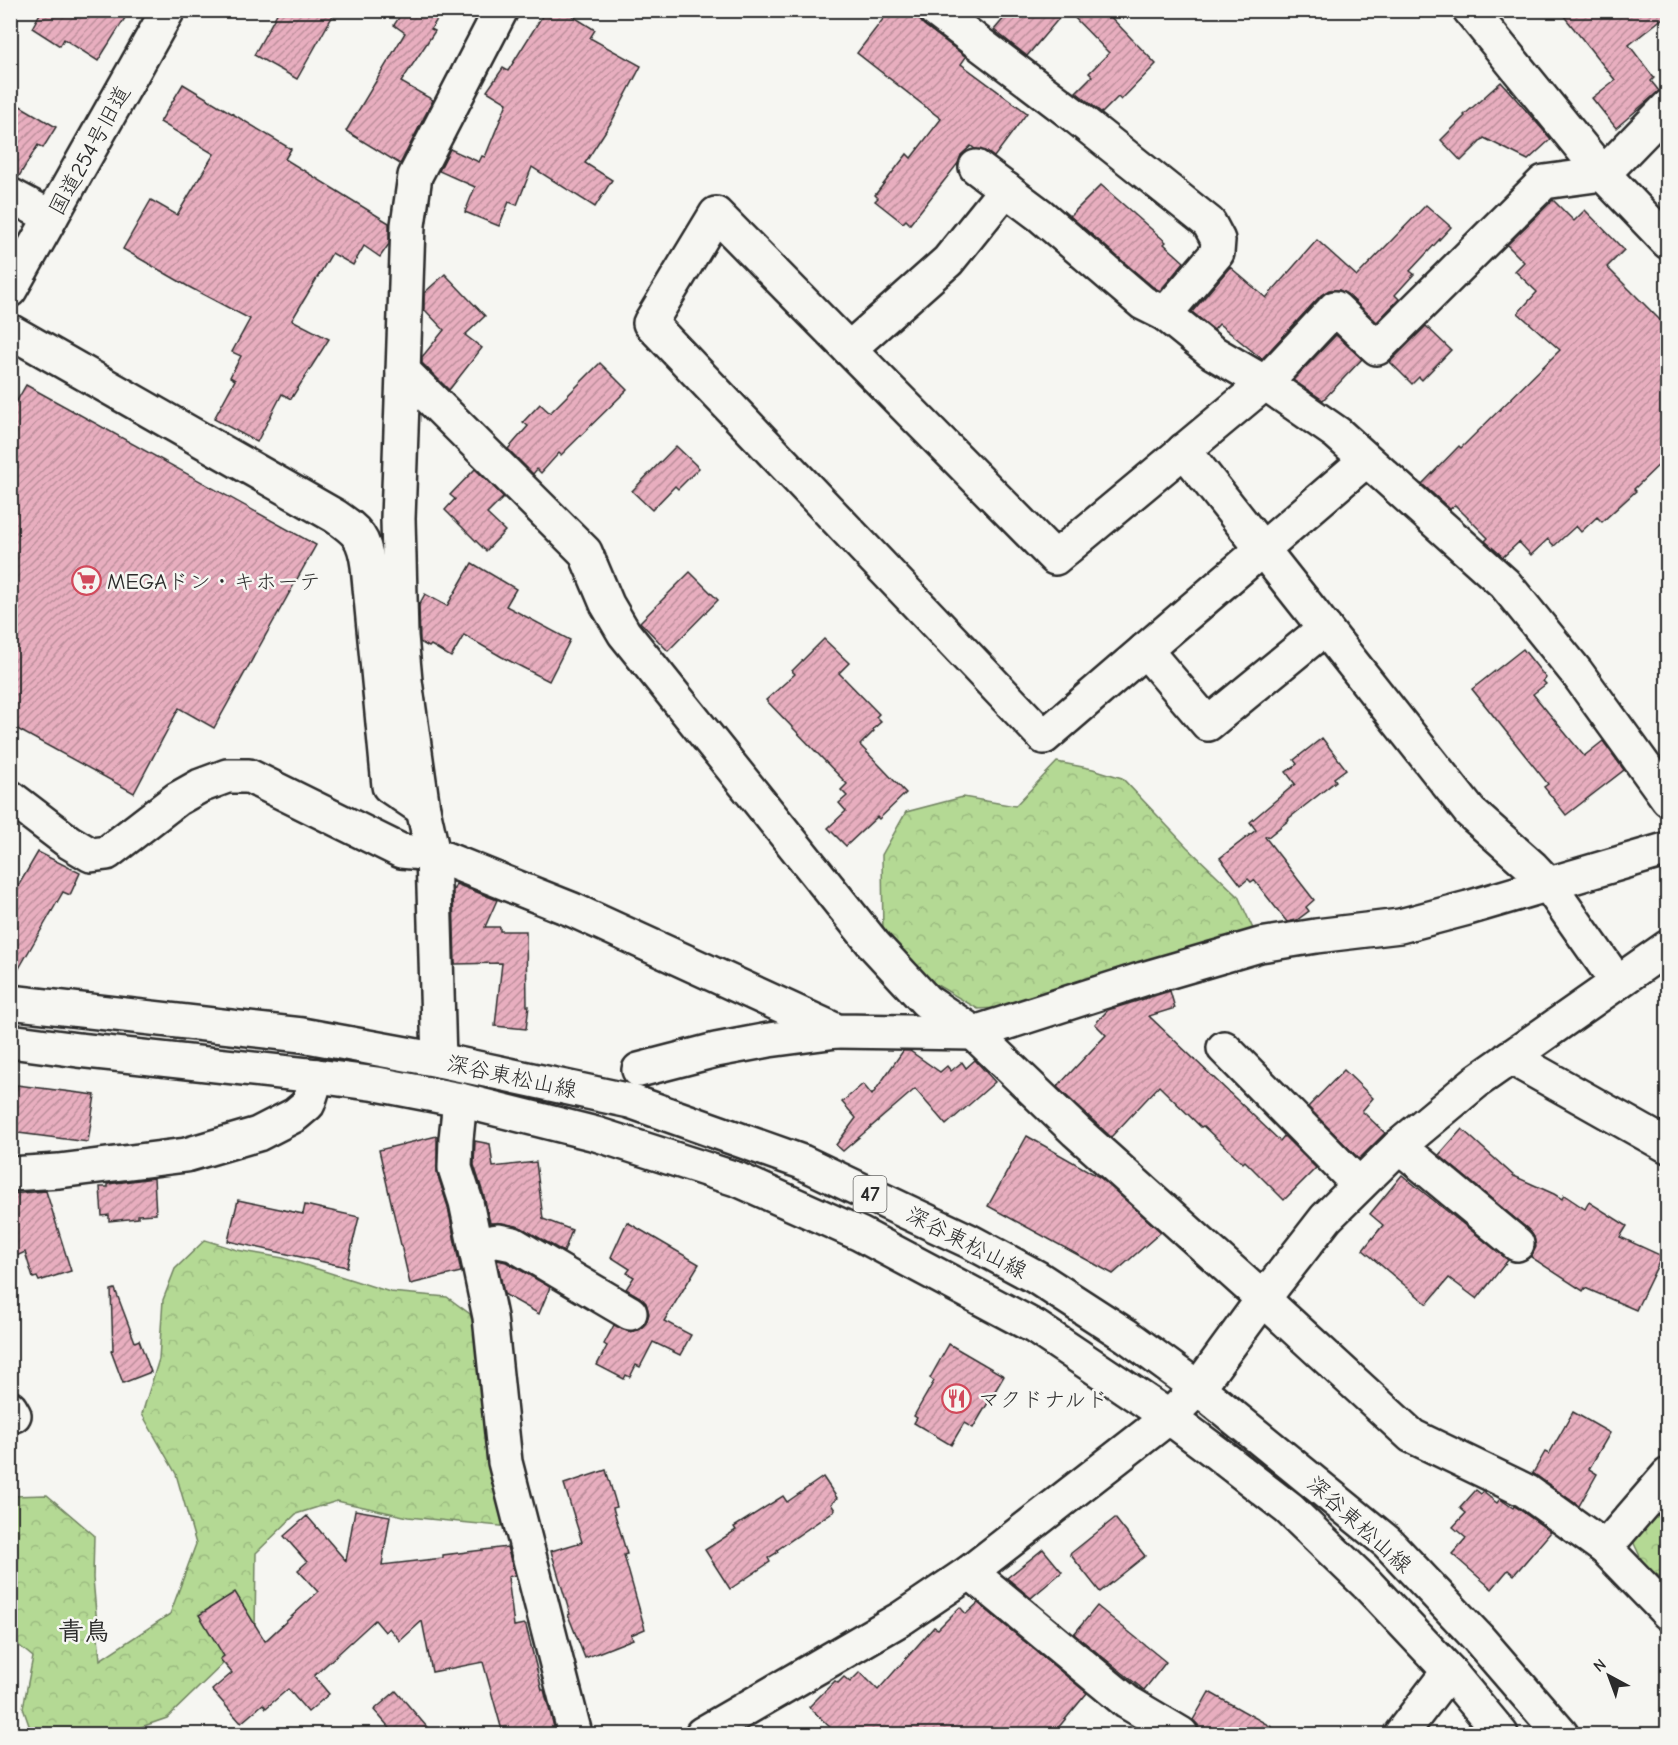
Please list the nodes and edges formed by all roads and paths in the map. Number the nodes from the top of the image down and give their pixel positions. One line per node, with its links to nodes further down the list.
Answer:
1 (168, 10): 10 (street, 国道254号旧道)
2 (501, 10): 16 (street)
3 (935, 10): 13 (street)
4 (1470, 10): 7 (street)
5 (1668, 107): 7 (street)
6 (976, 167): 8 (street)
7 (1603, 174): 11 (street); 17 (street)
8 (1006, 189): 13 (street); 15 (street)
9 (10, 195): 10 (street)
10 (51, 217): 12 (street, 国道254号旧道)
11 (1668, 242)
12 (10, 290)
13 (1166, 314): 17 (street)
14 (10, 331): 25 (street)
15 (849, 350): 18 (street); 22 (street)
16 (403, 371): 25 (street); 33 (street)
17 (1265, 383): 18 (street); 19 (street)
18 (1184, 450): 20 (street)
19 (1366, 460): 20 (street); 24 (street)
20 (1262, 549): 21 (street); 22 (street)
21 (1325, 628): 22 (street); 28 (street)
22 (1145, 650)
23 (10, 797): 27 (street)
24 (1668, 800)
25 (423, 809): 27 (street)
26 (1668, 849): 28 (street)
27 (433, 854): 32 (street); 37 (street)
28 (1548, 884): 30 (street); 33 (street)
29 (1668, 947): 30 (street)
30 (1617, 982): 36 (street)
31 (10, 1002): 37 (street, 深谷東松山線 / 47)
32 (837, 1031): 33 (street); 38 (street)
33 (974, 1033): 47 (street)
34 (10, 1041): 39 (street, 深谷東松山線 / 47)
35 (1224, 1048): 44 (street)
36 (1510, 1057): 41 (street); 42 (street)
37 (439, 1060): 49 (street, 深谷東松山線 / 47)
38 (639, 1070)
39 (317, 1076): 40 (street, 深谷東松山線 / 47); 43 (street)
40 (460, 1100): 45 (street); 50 (street, 深谷東松山線 / 47)
41 (1399, 1146): 44 (street); 46 (street)
42 (1668, 1146)
43 (10, 1174)
44 (1359, 1185): 47 (street)
45 (475, 1244): 48 (street); 56 (street)
46 (1517, 1244)
47 (1263, 1299): 49 (street); 52 (street)
48 (630, 1313)
49 (1198, 1388): 50 (street); 61 (street, 深谷東松山線 / 47)
50 (1169, 1417): 53 (street); 55 (street, 深谷東松山線 / 47)
51 (1668, 1475): 52 (street)
52 (1605, 1548): 54 (street)
53 (970, 1572): 57 (street); 58 (street)
54 (1668, 1613)
55 (1449, 1671): 59 (street); 60 (street, 深谷東松山線 / 47)
56 (575, 1734)
57 (702, 1734)
58 (1181, 1734)
59 (1401, 1734)
60 (1501, 1734)
61 (1561, 1734)

